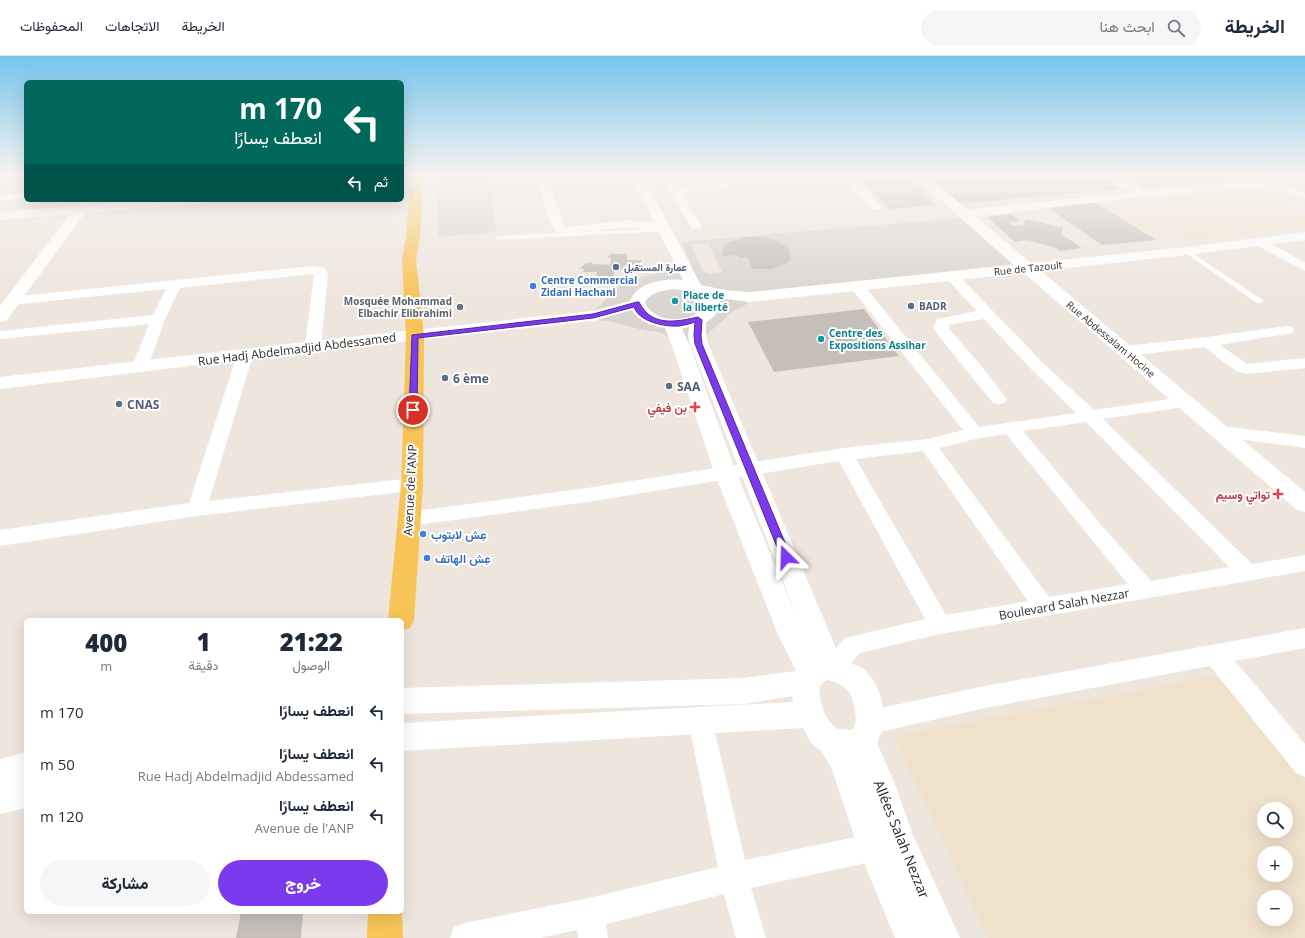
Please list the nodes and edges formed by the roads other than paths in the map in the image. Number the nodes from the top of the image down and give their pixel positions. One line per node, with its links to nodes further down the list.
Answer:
1 (77, 215): 22 (street)
2 (413, 215): 33 (main road, Avenue de l'ANP)
3 (554, 215): 8 (street)
4 (657, 215): 8 (street)
5 (689, 215): 7 (street)
6 (965, 215): 14 (street, Rue Abdessalam Hocine)
7 (696, 226)
8 (664, 228): 10 (lane); 13 (street)
9 (1305, 236): 11 (street, Rue de Tazoult)
10 (498, 238)
11 (1260, 242): 12 (street, Rue de Tazoult); 15 (street)
12 (1186, 251): 14 (street, Rue de Tazoult); 23 (lane)
13 (680, 258): 18 (street); 20 (street)
14 (1027, 267): 16 (street, Rue de Tazoult); 36 (street, Rue Abdessalam Hocine)
15 (1305, 267)
16 (952, 276): 19 (street, Rue de Tazoult); 25 (street)
17 (175, 284): 22 (street); 29 (street); 35 (street)
18 (662, 285): 20 (street, Rue de Tazoult); 24 (street)
19 (857, 286): 21 (street, Rue de Tazoult); 46 (street)
20 (698, 289): 21 (street, Rue de Tazoult); 26 (street)
21 (750, 297): 26 (street, Rue de Tazoult)
22 (12, 300): 28 (street)
23 (1260, 301)
24 (637, 304): 27 (street, Rue Hadj Abdelmadjid Abdessamed); 30 (street)
25 (986, 314): 41 (street); 43 (street)
26 (704, 315): 30 (street, Rue de Tazoult); 50 (street)
27 (593, 316): 30 (street, Rue Hadj Abdelmadjid Abdessamed); 33 (street, Rue Hadj Abdelmadjid Abdessamed)
28 (0, 317)
29 (158, 318): 32 (street); 39 (street)
30 (661, 322): 51 (street)
31 (1288, 330): 34 (street)
32 (0, 335)
33 (415, 336): 35 (street, Rue Hadj Abdelmadjid Abdessamed); 52 (main road, Avenue de l'ANP)
34 (1207, 342): 36 (street); 38 (street)
35 (313, 346): 37 (street, Rue Hadj Abdelmadjid Abdessamed)
36 (1126, 351): 42 (street, Rue Abdessalam Hocine)
37 (245, 355): 39 (street, Rue Hadj Abdelmadjid Abdessamed); 54 (street)
38 (1305, 363)
39 (140, 367): 40 (street, Rue Hadj Abdelmadjid Abdessamed)
40 (0, 383)
41 (999, 399)
42 (1184, 402): 43 (street); 45 (street, Rue Abdessalam Hocine)
43 (1090, 416): 44 (street); 58 (street)
44 (1011, 428): 46 (street); 59 (street)
45 (1221, 432): 47 (street); 53 (street, Rue Abdessalam Hocine)
46 (975, 433): 48 (street)
47 (1305, 442)
48 (928, 445): 49 (street); 60 (street)
49 (844, 454): 50 (street); 62 (street)
50 (750, 468): 51 (street); 65 (street)
51 (725, 472): 55 (street); 65 (street)
52 (412, 485): 54 (street); 55 (main road, Avenue de l'ANP)
53 (1305, 504)
54 (197, 509): 56 (street)
55 (409, 519): 61 (main road, Avenue de l'ANP)
56 (0, 538)
57 (1305, 563): 58 (street, Boulevard Salah Nezzar)
58 (1247, 572): 59 (street, Boulevard Salah Nezzar)
59 (1146, 590): 60 (street, Boulevard Salah Nezzar)
60 (1044, 607): 62 (street, Boulevard Salah Nezzar)
61 (401, 618)
62 (940, 625): 65 (street, Boulevard Salah Nezzar)
63 (1305, 638): 64 (street)
64 (1215, 654): 71 (street); 73 (street)
65 (821, 674): 66 (street); 68 (street); 71 (street)
66 (568, 697): 67 (street); 70 (street)
67 (404, 701)
68 (812, 715): 69 (street); 71 (street)
69 (700, 720): 70 (street); 79 (street)
70 (562, 727): 72 (street)
71 (855, 735): 78 (street, Allées Salah Nezzar)
72 (404, 737)
73 (1305, 764)
74 (24, 768): 75 (street)
75 (0, 774)
76 (24, 793): 77 (street)
77 (0, 799)
78 (887, 844): 79 (street); 85 (street); 86 (street, Allées Salah Nezzar)
79 (734, 877): 81 (street); 84 (street)
80 (385, 914): 82 (main road)
81 (591, 926): 83 (street)
82 (384, 938)
83 (465, 938)
84 (751, 938)
85 (913, 938)
86 (942, 938)

